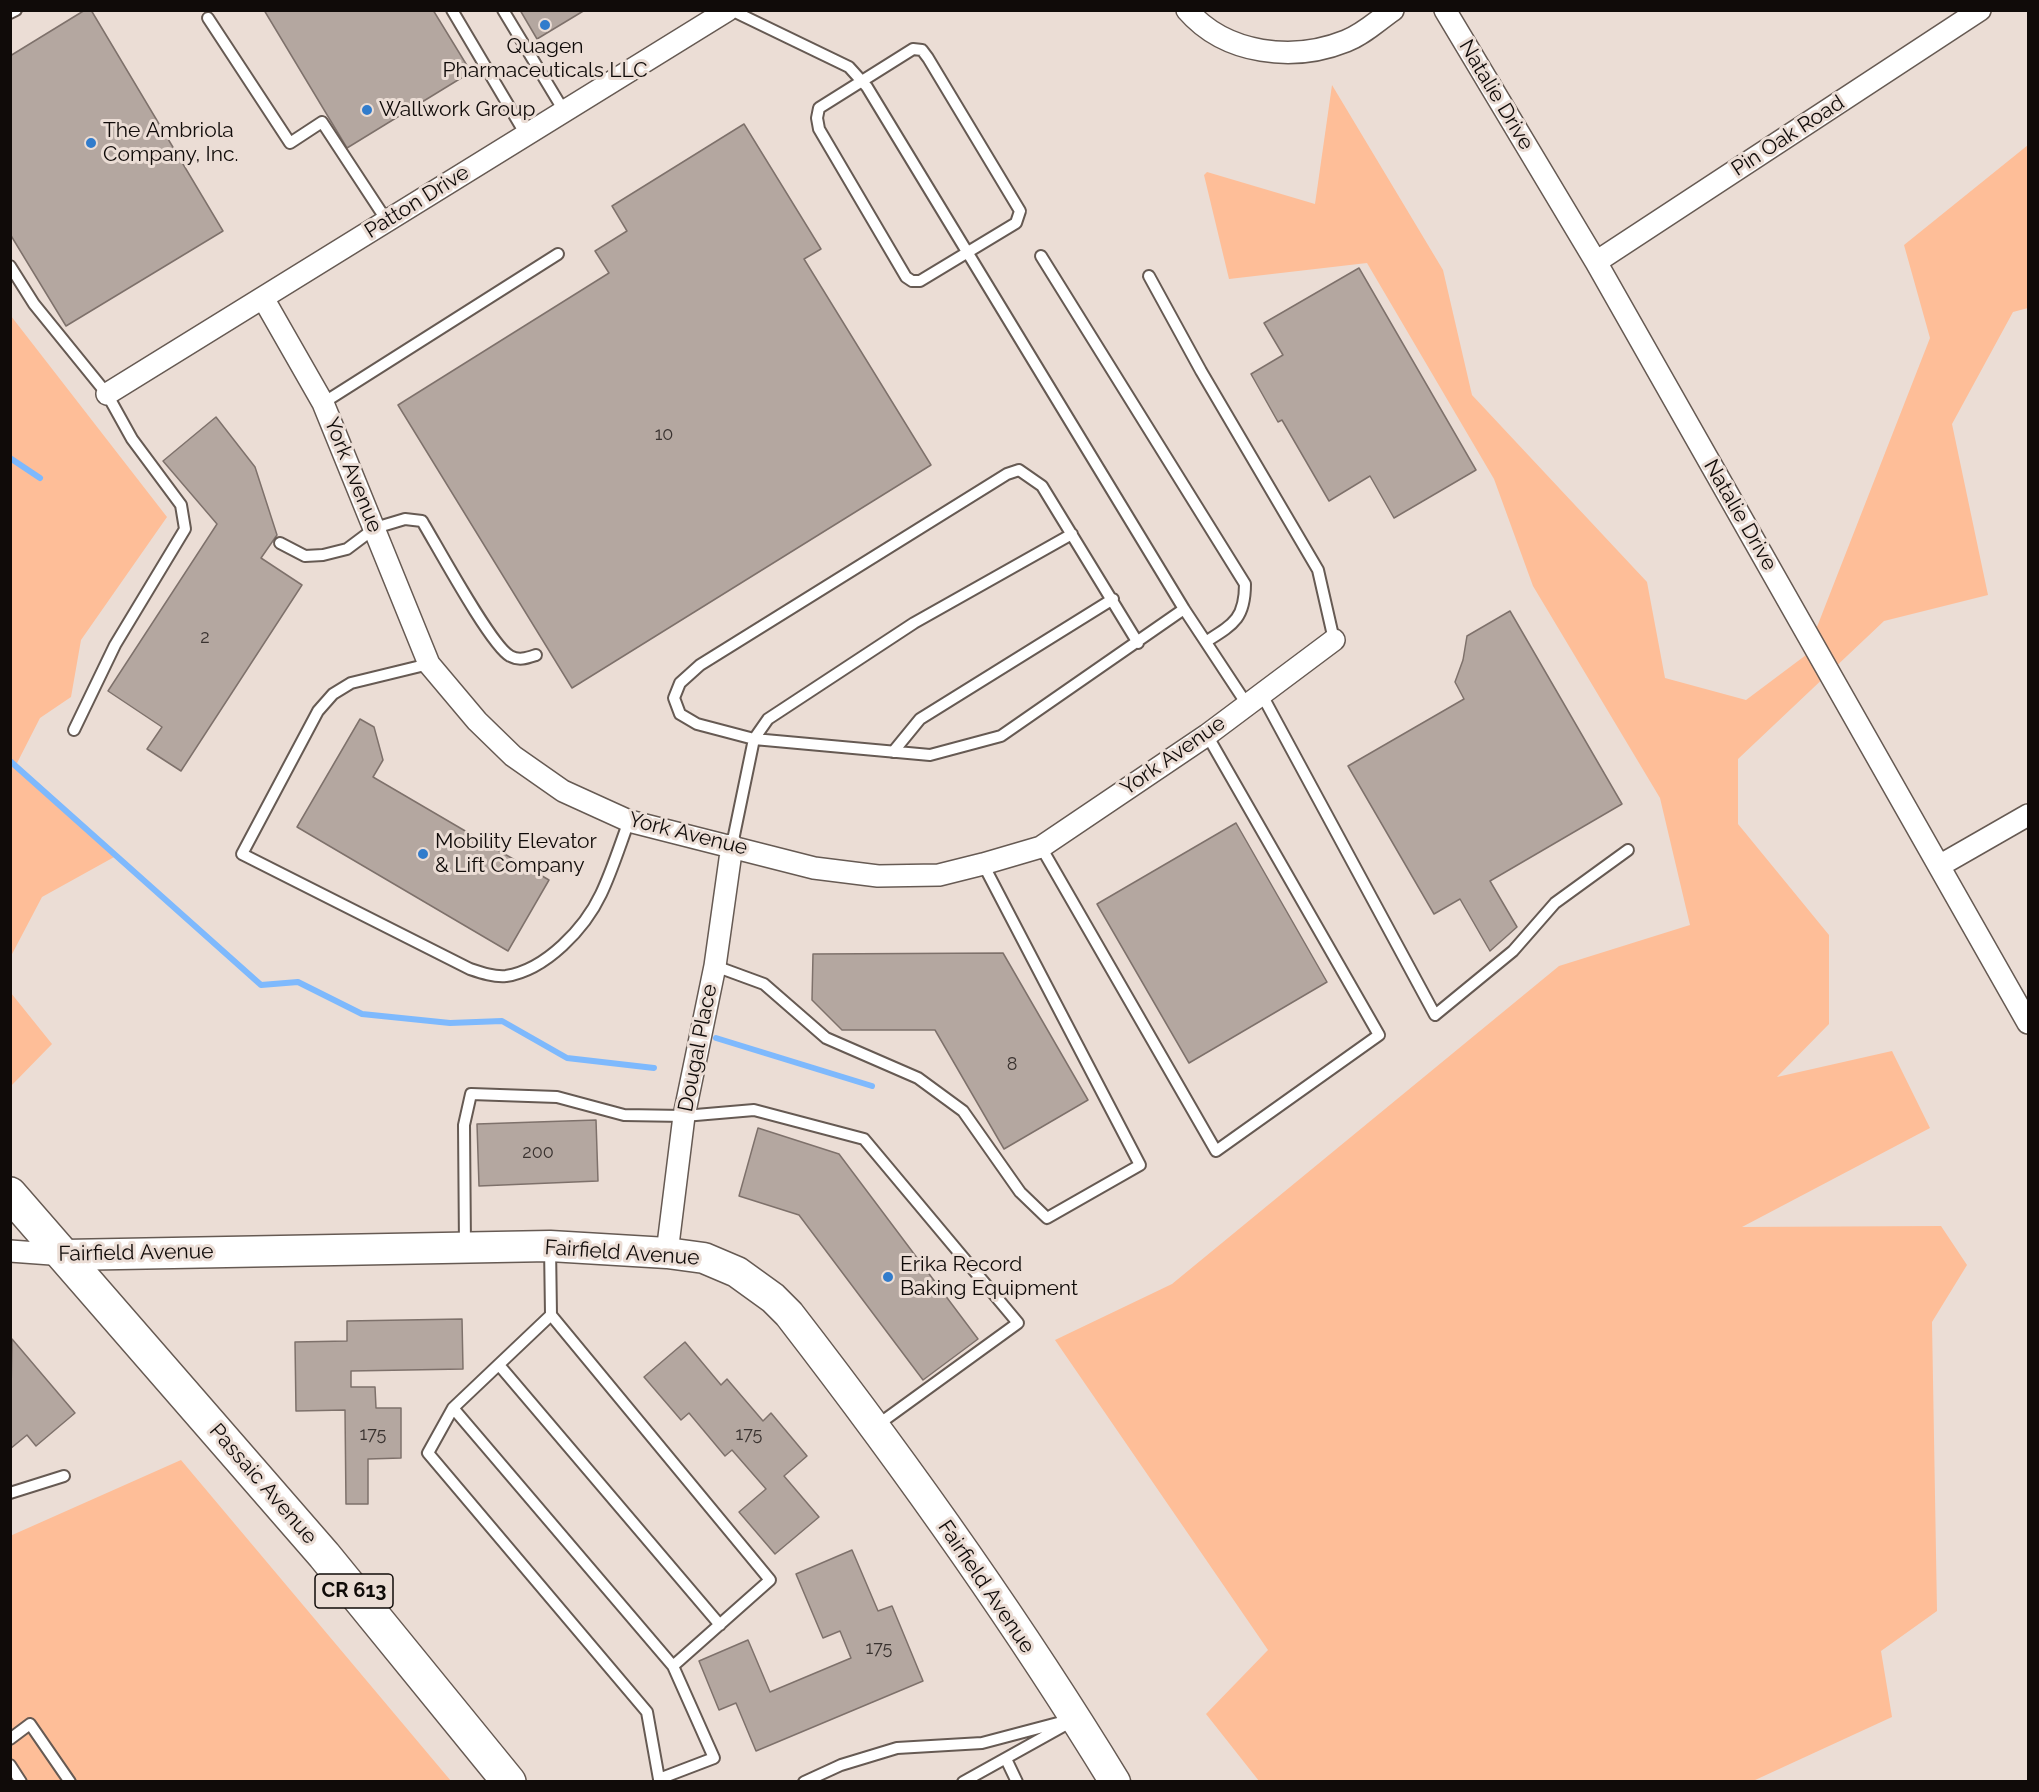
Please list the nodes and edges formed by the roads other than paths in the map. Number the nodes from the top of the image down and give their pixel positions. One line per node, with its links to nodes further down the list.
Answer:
1 (16, 10): 9 (lane)
2 (452, 10): 13 (lane)
3 (503, 10): 12 (lane)
4 (729, 10): 11 (lane); 12 (street, Patton Drive)
5 (1187, 10): 6 (street)
6 (1393, 10)
7 (1445, 10): 18 (street, Natalie Drive)
8 (1980, 10): 18 (street, Pin Oak Road)
9 (10, 13)
10 (208, 18): 14 (lane)
11 (861, 80): 15 (lane); 15 (lane); 15 (lane)
12 (564, 111): 13 (street, Patton Drive)
13 (526, 135): 14 (street, Patton Drive)
14 (387, 221): 21 (street, Patton Drive)
15 (968, 253): 28 (lane)
16 (558, 254): 23 (lane)
17 (1041, 256): 30 (lane)
18 (1596, 262): 45 (street, Natalie Drive)
19 (10, 266): 22 (lane)
20 (1149, 276): 29 (lane)
21 (262, 298): 22 (street, Patton Drive); 23 (street, York Avenue)
22 (107, 394): 35 (lane)
23 (323, 403): 24 (street, York Avenue)
24 (375, 528): 26 (lane); 32 (lane); 33 (street, York Avenue)
25 (1072, 534): 27 (lane); 37 (lane); 37 (lane)
26 (280, 543)
27 (1113, 599): 31 (lane); 38 (lane)
28 (1184, 609): 30 (lane); 31 (lane)
29 (1334, 640): 34 (street, York Avenue)
30 (1208, 641): 34 (lane)
31 (1138, 643): 38 (lane)
32 (536, 655)
33 (429, 664): 40 (street, York Avenue); 40 (lane)
34 (1254, 699): 36 (street, York Avenue); 43 (lane)
35 (74, 730)
36 (1207, 735): 42 (street, York Avenue); 42 (lane)
37 (754, 739): 38 (lane); 41 (lane)
38 (893, 752)
39 (2028, 814): 45 (street)
40 (629, 820): 41 (street, York Avenue)
41 (732, 845): 44 (street, York Avenue); 46 (street, Dougal Place)
42 (1041, 847): 44 (street, York Avenue)
43 (1628, 850)
44 (983, 864): 46 (lane)
45 (1939, 866): 47 (street, Natalie Drive)
46 (714, 966): 48 (street, Dougal Place)
47 (2028, 1023)
48 (684, 1116): 51 (lane); 53 (street, Dougal Place); 58 (lane)
49 (10, 1194): 54 (main road, Passaic Avenue / CR 613)
50 (550, 1246): 51 (street, Fairfield Avenue); 53 (street, Fairfield Avenue); 55 (lane)
51 (465, 1248): 54 (street, Fairfield Avenue)
52 (10, 1251): 54 (street, Fairfield Avenue)
53 (668, 1252): 58 (street, Fairfield Avenue)
54 (65, 1255): 69 (main road, Passaic Avenue / CR 613)
55 (551, 1315): 56 (lane); 61 (lane)
56 (499, 1365): 57 (lane); 61 (lane)
57 (453, 1408): 62 (lane); 62 (lane)
58 (876, 1426): 63 (street, Fairfield Avenue)
59 (64, 1476): 60 (lane)
60 (10, 1493)
61 (720, 1625): 62 (lane)
62 (673, 1666)
63 (1076, 1718): 65 (lane); 70 (lane); 73 (street, Fairfield Avenue)
64 (10, 1739): 68 (lane)
65 (1006, 1759): 71 (lane); 72 (lane)
66 (10, 1765): 67 (lane)
67 (21, 1782)
68 (70, 1782)
69 (509, 1782)
70 (804, 1782)
71 (963, 1782)
72 (1017, 1782)
73 (1115, 1782)

